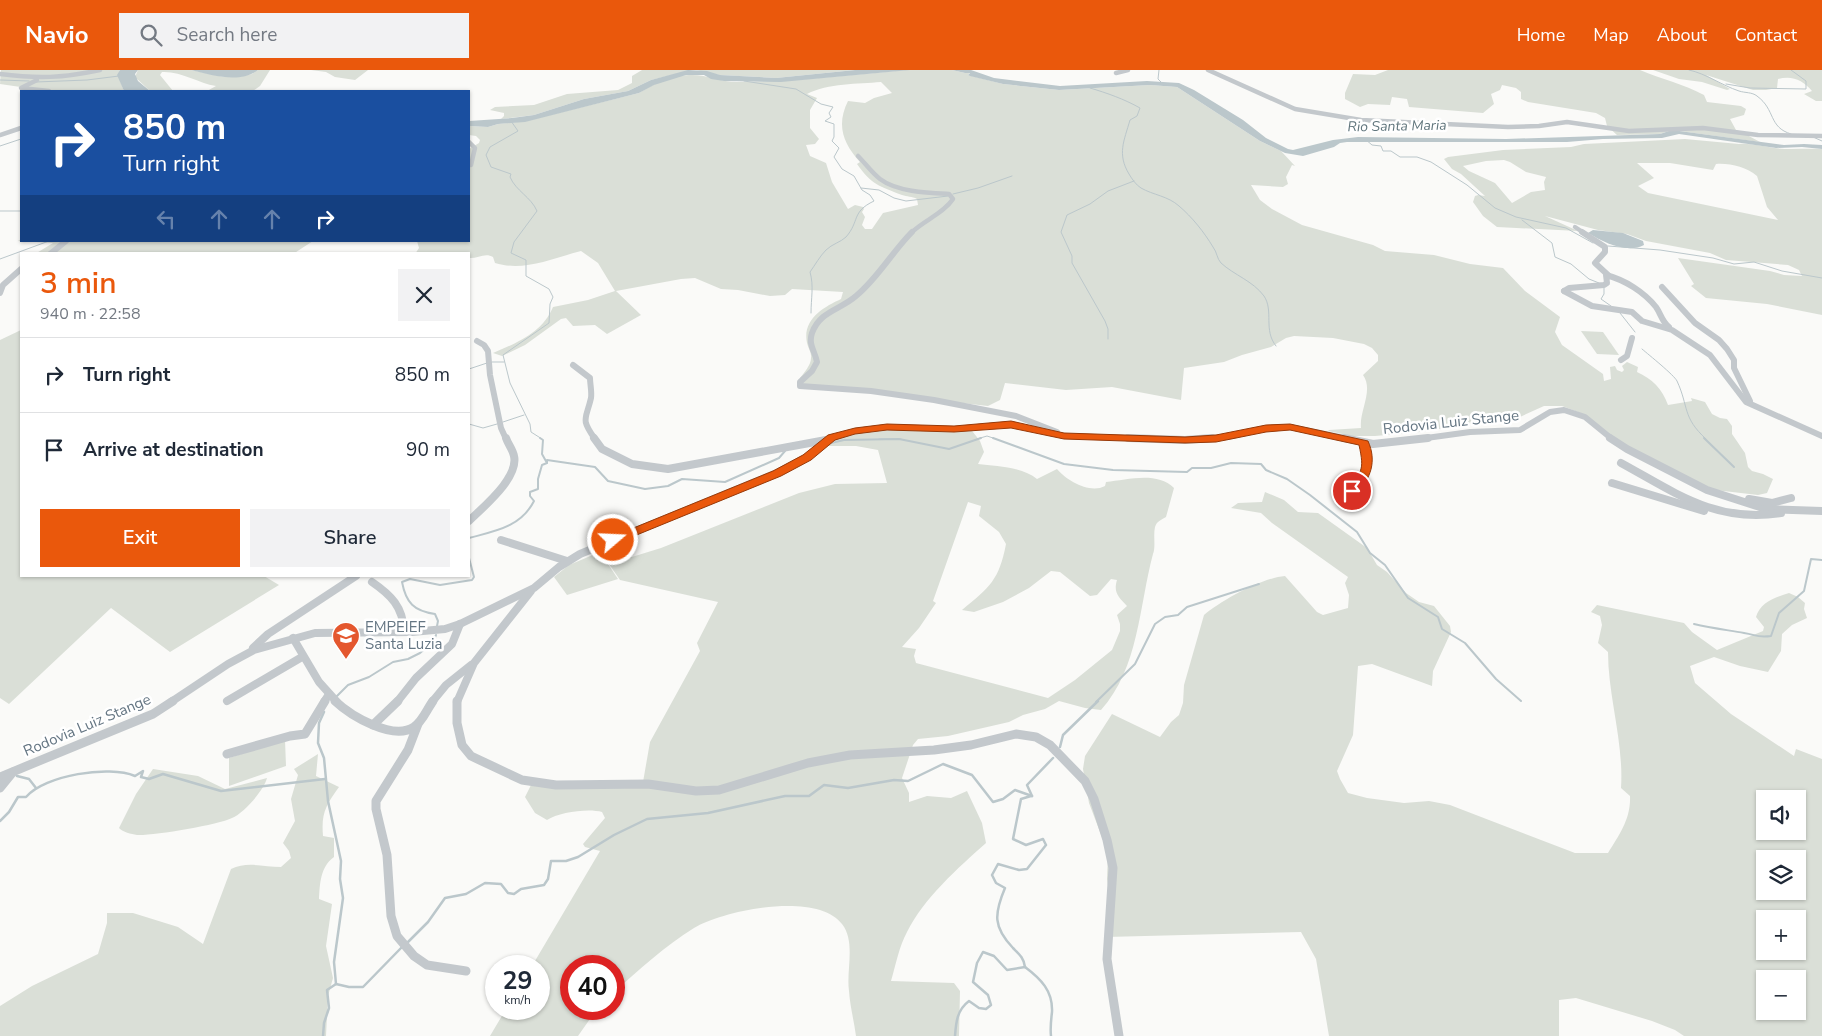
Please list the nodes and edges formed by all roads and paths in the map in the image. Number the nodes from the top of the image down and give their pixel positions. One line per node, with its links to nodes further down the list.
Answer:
1 (100, 70): 6 (street)
2 (1128, 70): 4 (street)
3 (1208, 70): 12 (street)
4 (1116, 73)
5 (0, 74): 6 (street)
6 (54, 77): 8 (street)
7 (24, 90): 9 (street)
8 (24, 90)
9 (44, 90)
10 (20, 128): 11 (street)
11 (0, 134)
12 (1822, 136)
13 (470, 143): 15 (street)
14 (858, 156): 29 (street)
15 (471, 165)
16 (1575, 227): 20 (street)
17 (65, 242): 18 (street)
18 (52, 252)
19 (20, 270): 22 (street)
20 (1608, 275): 23 (street); 23 (street)
21 (1662, 287): 28 (street)
22 (0, 292)
23 (1672, 330): 28 (street)
24 (1632, 338): 26 (street)
25 (477, 341): 41 (street)
26 (1621, 360)
27 (573, 365): 31 (street)
28 (1788, 422): 30 (street)
29 (1064, 436): 31 (street, Rodovia Luiz Stange); 32 (street, Rodovia Luiz Stange)
30 (1822, 436)
31 (826, 440): 43 (street, Rodovia Luiz Stange)
32 (1364, 443): 35 (street); 37 (street, Rodovia Luiz Stange)
33 (1621, 463): 40 (street)
34 (1612, 483): 40 (street)
35 (1352, 491)
36 (1791, 498): 37 (street)
37 (1736, 500): 38 (street, Rodovia Luiz Stange)
38 (1788, 511): 39 (street, Rodovia Luiz Stange); 40 (street)
39 (1822, 511)
40 (1726, 514)
41 (470, 520)
42 (501, 540): 43 (street)
43 (567, 561): 46 (street, Rodovia Luiz Stange)
44 (354, 577): 50 (street)
45 (372, 582): 48 (street)
46 (534, 588): 47 (street, Rodovia Luiz Stange); 52 (street)
47 (460, 624): 48 (street, Rodovia Luiz Stange); 56 (street)
48 (404, 632): 49 (street, Rodovia Luiz Stange)
49 (292, 638): 50 (street, Rodovia Luiz Stange); 51 (street)
50 (248, 653): 58 (street, Rodovia Luiz Stange)
51 (302, 657): 53 (street); 54 (street)
52 (474, 663): 55 (street); 62 (street)
53 (332, 697): 56 (street); 57 (street)
54 (227, 701)
55 (418, 724): 56 (street); 61 (street)
56 (373, 725)
57 (227, 754)
58 (13, 772): 59 (street, Rodovia Luiz Stange); 60 (street)
59 (0, 777)
60 (0, 788)
61 (466, 971)
62 (1119, 1036)

